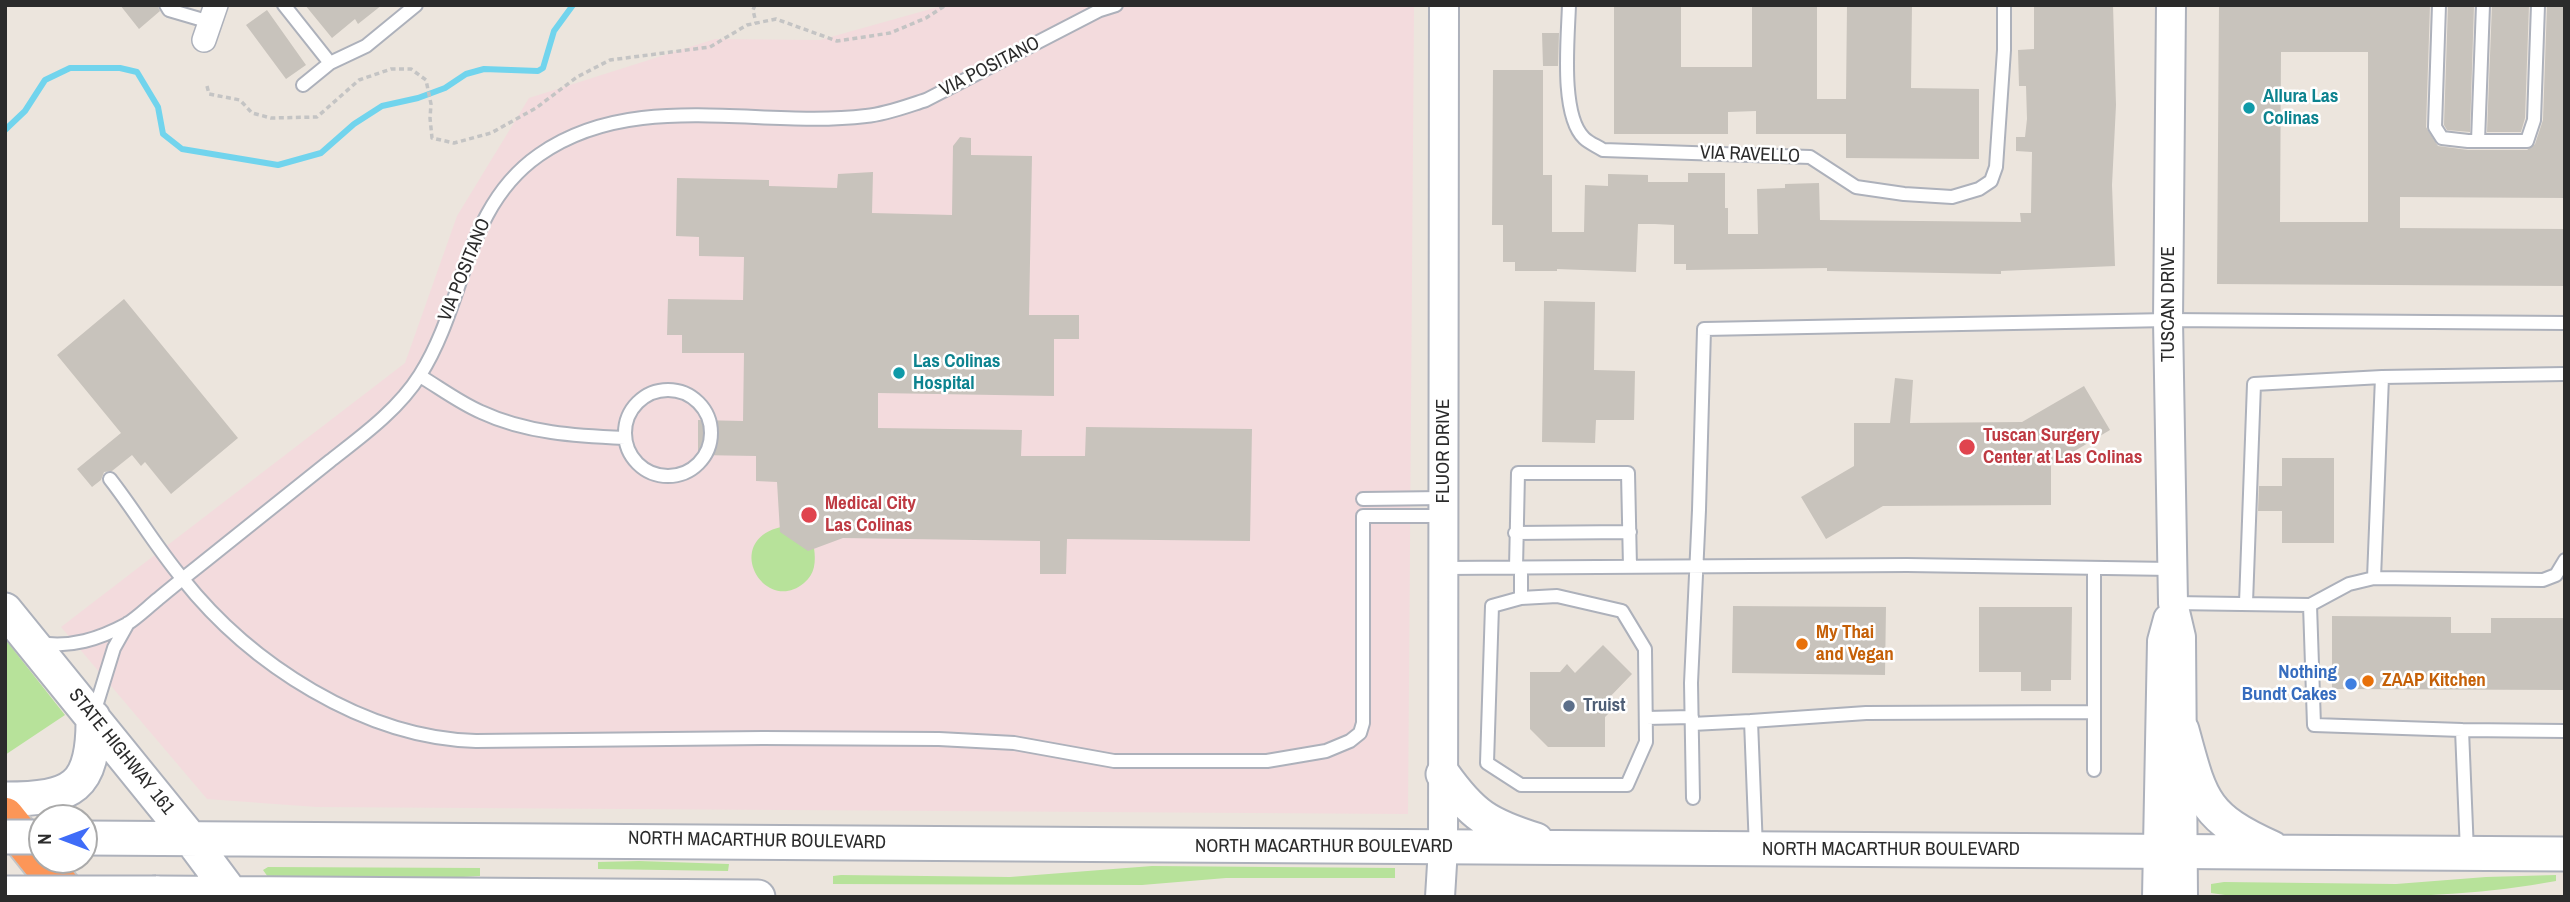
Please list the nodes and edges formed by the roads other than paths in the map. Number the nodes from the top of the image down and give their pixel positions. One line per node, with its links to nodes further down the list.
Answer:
1 (166, 5): 12 (lane)
2 (284, 5): 13 (lane)
3 (416, 5): 13 (lane)
4 (1116, 5): 19 (lane, VIA POSITANO)
5 (1444, 5): 24 (street, FLUOR DRIVE)
6 (1569, 5): 7 (lane, VIA RAVELLO)
7 (2004, 5)
8 (2171, 5): 16 (street, TUSCAN DRIVE)
9 (2439, 5): 15 (lane)
10 (2483, 5): 15 (lane)
11 (2538, 5): 15 (lane)
12 (210, 22)
13 (330, 63): 14 (lane)
14 (303, 85)
15 (2478, 141)
16 (2168, 320): 17 (lane); 28 (lane); 33 (street, TUSCAN DRIVE)
17 (2565, 323)
18 (2565, 374): 20 (lane)
19 (420, 376): 21 (lane); 35 (lane, VIA POSITANO)
20 (2382, 377): 34 (lane); 38 (lane)
21 (625, 438): 21 (lane)
22 (110, 479): 35 (lane)
23 (1363, 499): 24 (lane)
24 (1443, 507): 30 (street, FLUOR DRIVE); 35 (lane)
25 (1630, 532): 26 (lane); 26 (lane); 29 (lane)
26 (1515, 533): 31 (lane)
27 (2565, 560): 34 (lane)
28 (1697, 566): 29 (lane); 32 (lane); 46 (lane)
29 (1630, 567): 31 (lane)
30 (1443, 568): 31 (lane); 52 (street, FLUOR DRIVE)
31 (1518, 568): 36 (lane)
32 (2094, 568): 33 (lane); 43 (lane)
33 (2172, 569): 37 (street, TUSCAN DRIVE)
34 (2374, 578): 39 (lane)
35 (182, 579): 41 (lane, VIA POSITANO)
36 (1521, 598): 45 (lane); 45 (lane)
37 (2173, 603): 38 (lane); 48 (street, TUSCAN DRIVE); 63 (street, TUSCAN DRIVE)
38 (2246, 603): 39 (lane)
39 (2310, 605): 49 (lane)
40 (5, 610): 42 (main road, STATE HIGHWAY 161)
41 (129, 623): 42 (lane); 44 (lane)
42 (32, 642): 44 (main road, STATE HIGHWAY 161)
43 (2094, 712): 47 (lane); 51 (lane)
44 (93, 717): 54 (main road); 59 (main road, STATE HIGHWAY 161)
45 (1646, 718): 46 (lane)
46 (1692, 720): 47 (lane); 53 (lane)
47 (1751, 721): 62 (lane)
48 (2182, 730): 63 (street, TUSCAN DRIVE); 64 (main road)
49 (2462, 730): 50 (lane); 65 (lane)
50 (2565, 731)
51 (2094, 770)
52 (1443, 774): 60 (street, FLUOR DRIVE); 61 (main road)
53 (1693, 798)
54 (5, 799)
55 (5, 817): 70 (highway)
56 (5, 837): 57 (main road, bridge)
57 (28, 837)
58 (98, 838): 59 (main road, NORTH MACARTHUR BOULEVARD)
59 (190, 838): 60 (main road, NORTH MACARTHUR BOULEVARD); 68 (main road, STATE HIGHWAY 161)
60 (1443, 848): 61 (main road, NORTH MACARTHUR BOULEVARD); 72 (street, FLUOR DRIVE)
61 (1565, 848): 62 (main road, NORTH MACARTHUR BOULEVARD)
62 (1756, 849): 63 (main road, NORTH MACARTHUR BOULEVARD)
63 (2170, 852): 64 (main road, NORTH MACARTHUR BOULEVARD); 73 (street, TUSCAN DRIVE); 74 (street, TUSCAN DRIVE)
64 (2281, 852): 65 (main road, NORTH MACARTHUR BOULEVARD)
65 (2467, 853): 66 (main road, NORTH MACARTHUR BOULEVARD)
66 (2565, 854)
67 (5, 893): 68 (main road, bridge)
68 (233, 895): 69 (main road)
69 (366, 895): 71 (main road)
70 (69, 897)
71 (758, 897)
72 (1440, 897)
73 (2157, 897)
74 (2183, 897)

